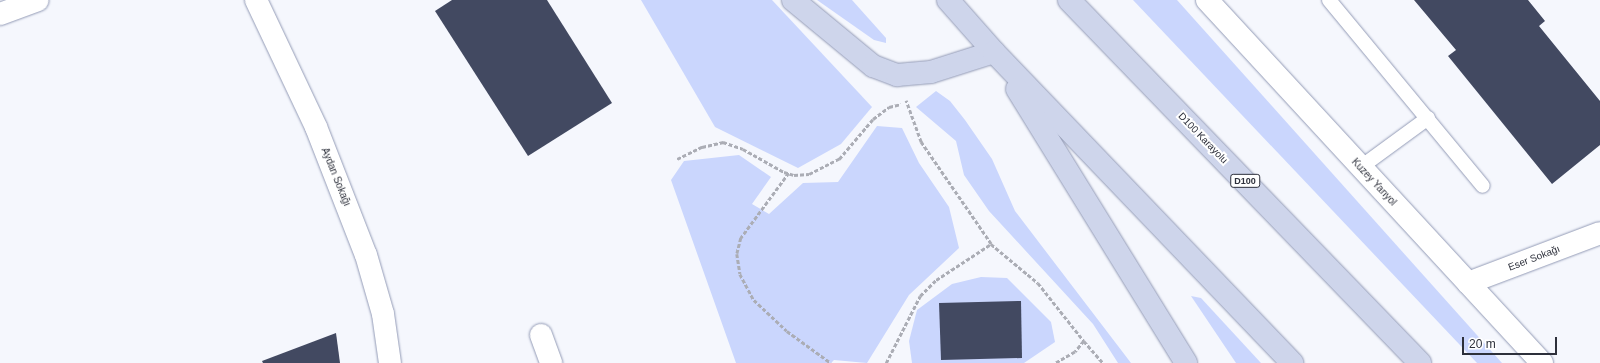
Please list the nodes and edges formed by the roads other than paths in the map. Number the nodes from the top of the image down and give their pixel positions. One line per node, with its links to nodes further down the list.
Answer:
1 (38, 0): 8 (street)
2 (256, 0): 16 (street, Aydan Sokağı)
3 (793, 0): 9 (highway)
4 (948, 0): 9 (highway)
5 (1069, 0): 20 (highway, D100 Karayolu / D100)
6 (1206, 0): 11 (street, Kuzey Yanyol)
7 (1329, 0): 10 (lane)
8 (0, 14)
9 (994, 52): 18 (highway); 19 (highway)
10 (1428, 118): 11 (lane); 12 (lane)
11 (1361, 166): 14 (street, Kuzey Yanyol)
12 (1483, 186)
13 (1600, 233): 14 (street, Eser Sokağı)
14 (1468, 283): 21 (street, Kuzey Yanyol)
15 (541, 335): 17 (street)
16 (390, 363)
17 (551, 363)
18 (1186, 363)
19 (1292, 363)
20 (1420, 363)
21 (1542, 363)

